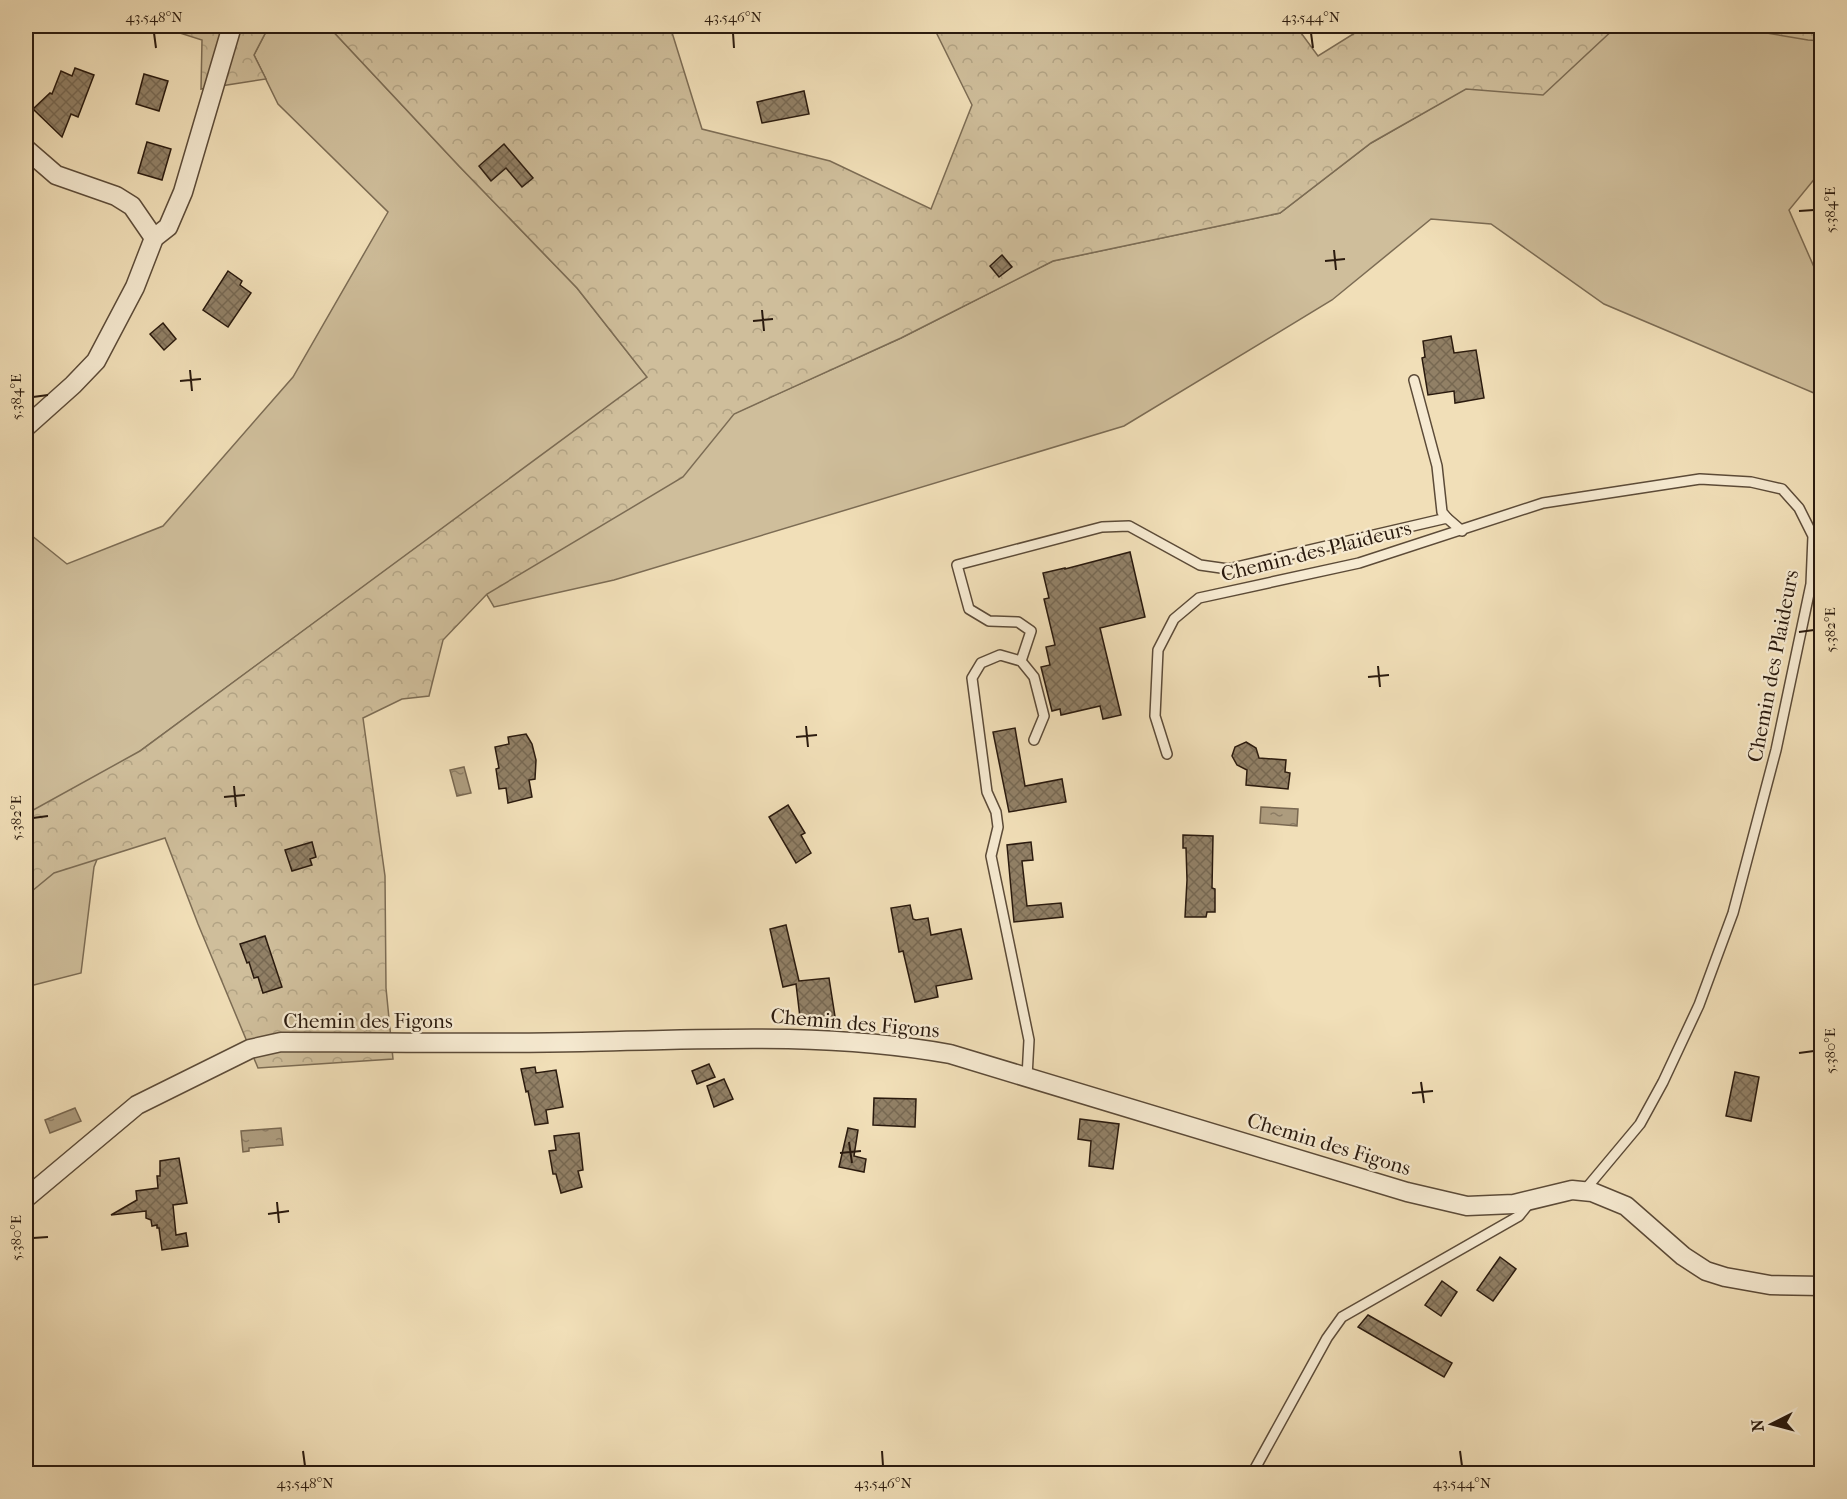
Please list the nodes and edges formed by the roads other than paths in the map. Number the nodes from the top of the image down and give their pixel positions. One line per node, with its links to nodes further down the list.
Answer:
1 (232, 26): 3 (street)
2 (26, 149): 3 (street)
3 (154, 238): 5 (street)
4 (1414, 380): 6 (lane)
5 (26, 427)
6 (1447, 518): 7 (lane); 8 (lane)
7 (1462, 531): 10 (lane, Chemin des Plaideurs); 12 (lane, Chemin des Plaideurs)
8 (1021, 661): 9 (lane); 11 (lane)
9 (1034, 740)
10 (1167, 754)
11 (1027, 1077): 13 (street, Chemin des Figons); 14 (street, Chemin des Figons)
12 (1584, 1191): 14 (street, Chemin des Figons); 15 (street, Chemin des Figons)
13 (26, 1198)
14 (1533, 1199): 16 (lane)
15 (1821, 1286)
16 (1252, 1473)

